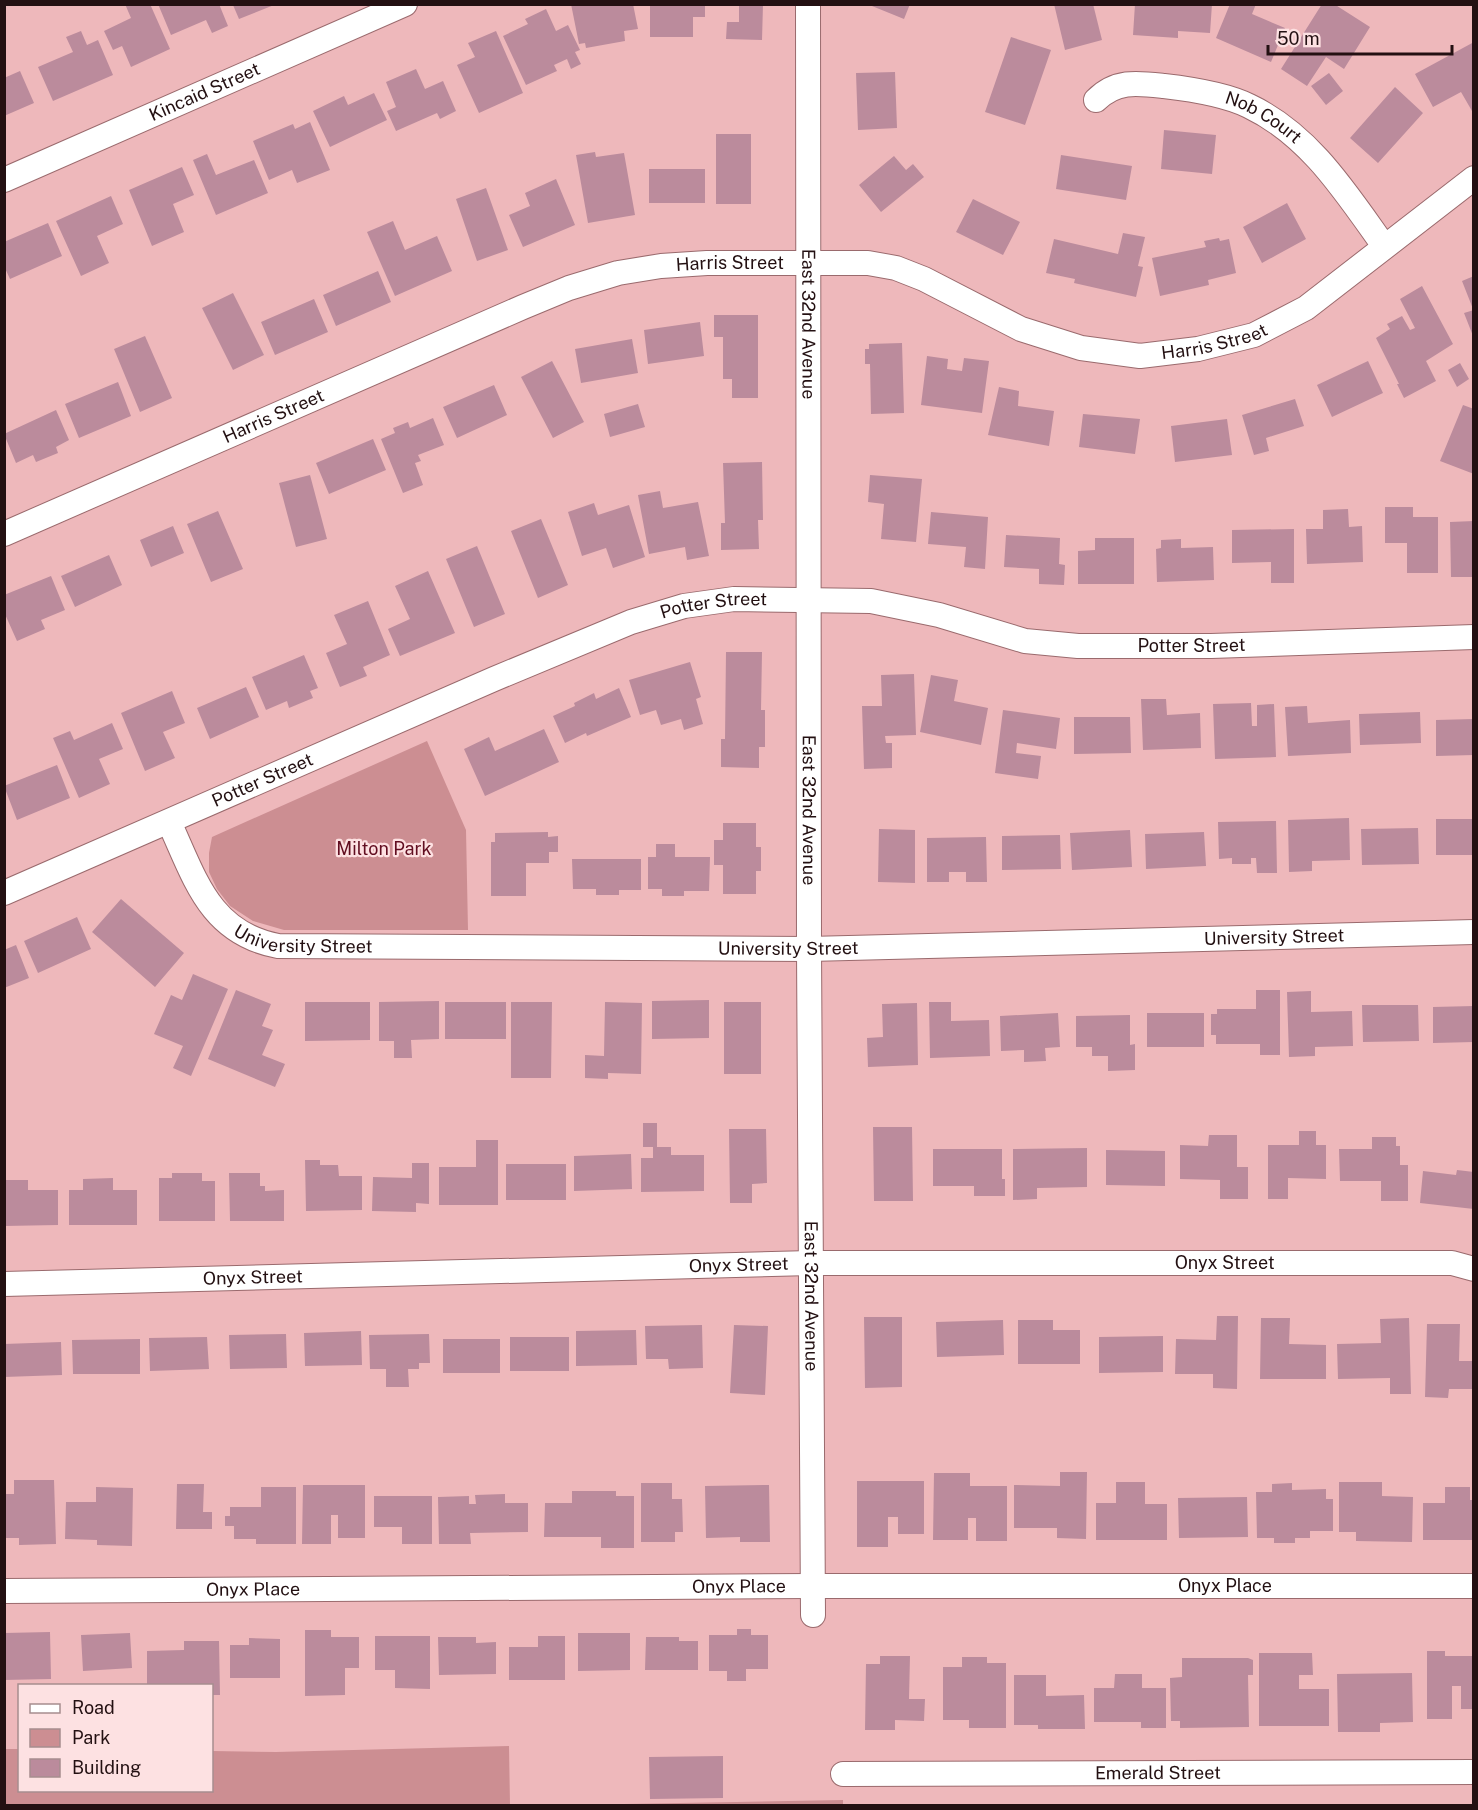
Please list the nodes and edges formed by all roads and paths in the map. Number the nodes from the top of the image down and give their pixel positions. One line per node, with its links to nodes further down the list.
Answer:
1 (405, 4): 5 (street, Kincaid Street)
2 (808, 4): 7 (street, East 32nd Avenue)
3 (1096, 100): 6 (street, Nob Court)
4 (1473, 178): 6 (street, Harris Street)
5 (4, 180)
6 (1384, 246): 7 (street, Harris Street)
7 (808, 262): 8 (street, Harris Street); 9 (street, East 32nd Avenue)
8 (4, 534)
9 (808, 599): 10 (street, Potter Street); 11 (street, Potter Street); 14 (street, East 32nd Avenue)
10 (1473, 637)
11 (169, 822): 12 (street, Potter Street); 14 (street, University Street)
12 (4, 893)
13 (1473, 932): 14 (street, University Street)
14 (809, 949): 15 (street, East 32nd Avenue)
15 (811, 1263): 16 (street, Onyx Street); 17 (street, Onyx Street); 18 (street, East 32nd Avenue)
16 (1473, 1269)
17 (4, 1284)
18 (812, 1586): 19 (street, Onyx Place); 20 (street, Onyx Place); 21 (street, East 32nd Avenue)
19 (1473, 1586)
20 (4, 1591)
21 (813, 1615)
22 (1473, 1772): 23 (street, Emerald Street)
23 (843, 1774)

